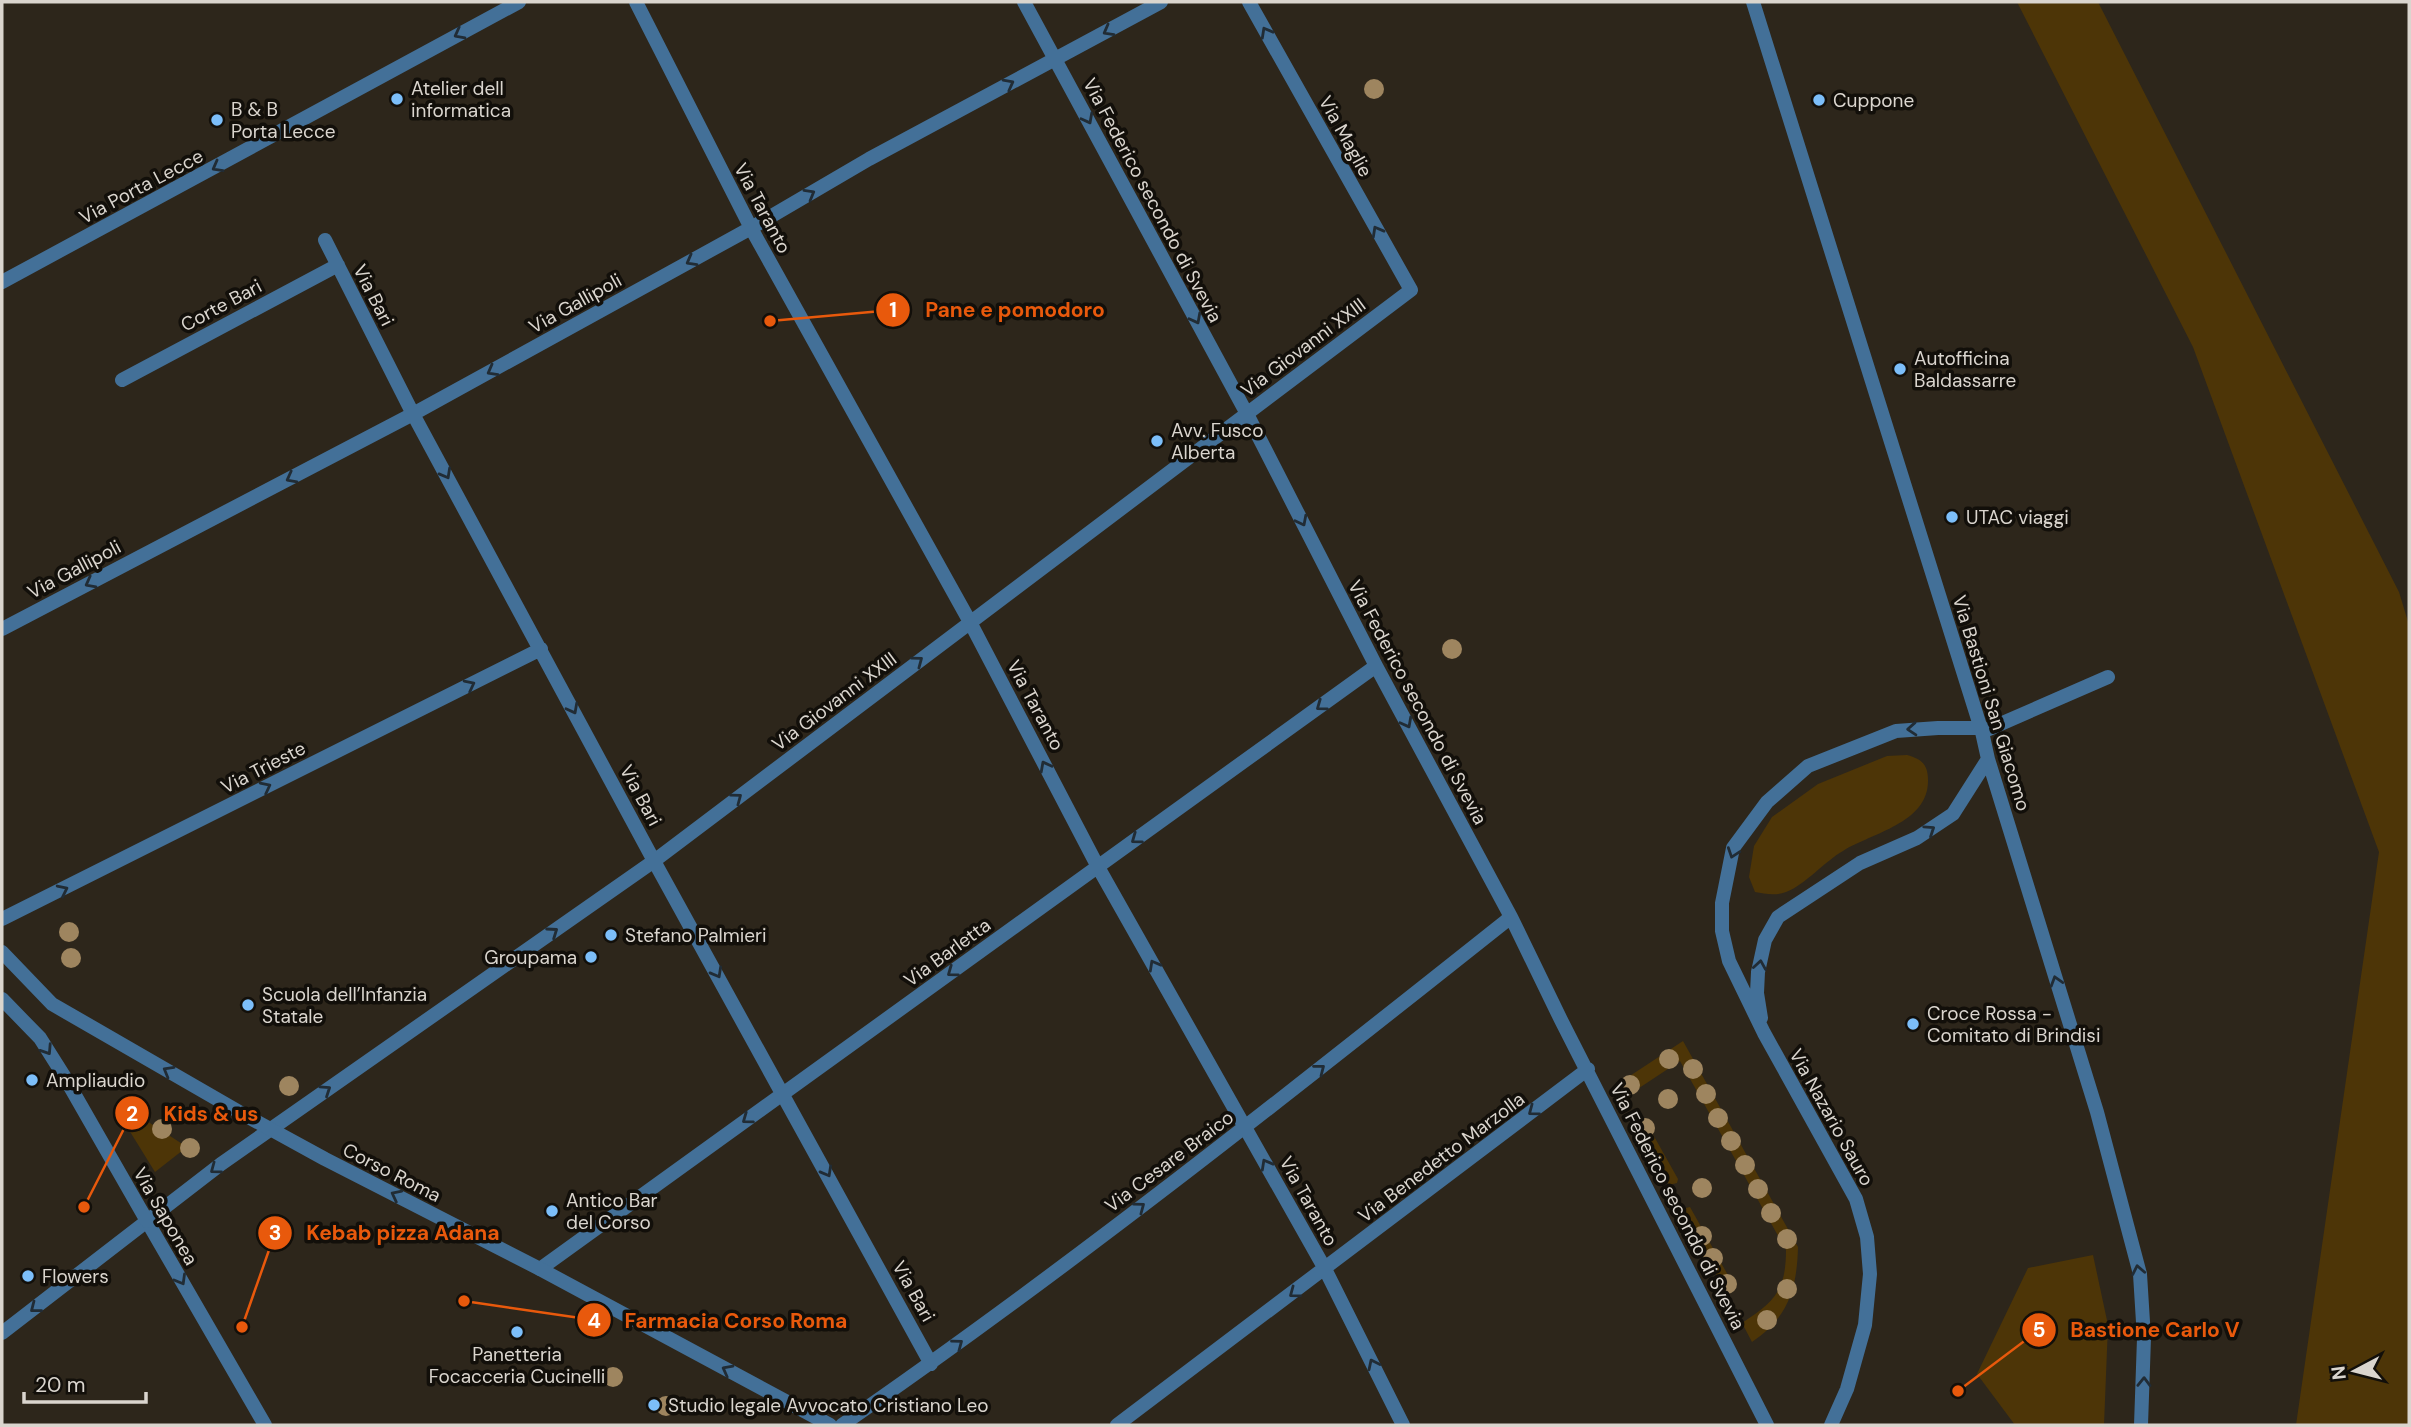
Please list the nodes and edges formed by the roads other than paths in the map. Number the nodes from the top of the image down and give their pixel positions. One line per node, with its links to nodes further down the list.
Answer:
1 (519, 2): 11 (street, Via Porta Lecce, one-way to 11)
2 (636, 2): 8 (street, Via Taranto)
3 (1024, 2): 7 (street, Via Federico secondo di Svevia)
4 (1161, 2): 7 (street, Via Gallipoli, one-way to 7)
5 (1249, 2): 12 (street, Via Maglie, one-way to 5)
6 (1753, 2): 21 (street, Via Bastioni San Giacomo)
7 (1054, 60): 8 (street, Via Gallipoli, one-way to 7); 15 (street, Via Federico secondo di Svevia, one-way to 15)
8 (751, 228): 14 (street, Via Gallipoli, one-way to 14); 16 (street, Via Taranto)
9 (325, 240): 10 (street, Via Bari)
10 (338, 265): 13 (street, Corte Bari); 14 (street, Via Bari)
11 (2, 282)
12 (1411, 290): 15 (street, Via Giovanni XXIII)
13 (122, 380)
14 (413, 414): 17 (street, Via Gallipoli, one-way to 17); 18 (street, Via Bari, one-way to 18)
15 (1247, 414): 16 (street, Via Giovanni XXIII); 19 (street, Via Federico secondo di Svevia, one-way to 19)
16 (970, 622): 23 (street, Via Giovanni XXIII, one-way to 16); 24 (street, Via Taranto, one-way to 16)
17 (2, 629)
18 (541, 649): 23 (street, Via Bari, one-way to 23); 26 (street, Via Trieste, one-way to 18)
19 (1376, 666): 24 (street, Via Barletta, one-way to 24); 25 (street, Via Federico secondo di Svevia, one-way to 25)
20 (2108, 677): 21 (street)
21 (1981, 730): 22 (street, Via Bastioni San Giacomo); 29 (street, Via Nazario Sauro, one-way to 29)
22 (1988, 759): 29 (street, Via Nazario Sauro, one-way to 22); 46 (street, Via Bastioni San Giacomo, one-way to 22)
23 (654, 861): 31 (street, Via Bari, one-way to 31); 33 (street, Via Giovanni XXIII, one-way to 23)
24 (1098, 867): 31 (street, Via Barletta, one-way to 31); 32 (street, Via Taranto, one-way to 24)
25 (1511, 917): 30 (street, Via Federico secondo di Svevia); 32 (street, Via Cesare Braico, one-way to 25)
26 (2, 919)
27 (2, 952): 33 (street, Corso Roma, one-way to 27)
28 (2, 999): 34 (street, Via Saponea, one-way to 34)
29 (1764, 1033): 45 (street, Via Nazario Sauro)
30 (1588, 1069): 36 (street, Via Benedetto Marzolla, one-way to 36); 44 (street, Via Federico secondo di Svevia)
31 (784, 1093): 35 (street, Via Barletta, one-way to 35); 38 (street, Via Bari, one-way to 38)
32 (1245, 1128): 36 (street, Via Taranto, one-way to 32); 38 (street, Via Cesare Braico, one-way to 32)
33 (270, 1129): 34 (street, Via Giovanni XXIII, one-way to 34); 35 (street, Corso Roma, one-way to 33)
34 (147, 1221): 37 (street, Via Giovanni XXIII, one-way to 37); 39 (street, Via Saponea, one-way to 39)
35 (540, 1269): 40 (street, Corso Roma, one-way to 35)
36 (1325, 1269): 42 (street, Via Benedetto Marzolla, one-way to 42); 43 (street, Via Taranto, one-way to 36)
37 (2, 1333)
38 (931, 1364): 41 (street, Via Cesare Braico)
39 (265, 1425)
40 (830, 1425)
41 (842, 1425)
42 (1116, 1425)
43 (1403, 1425)
44 (1767, 1425)
45 (1831, 1425)
46 (2141, 1425)

